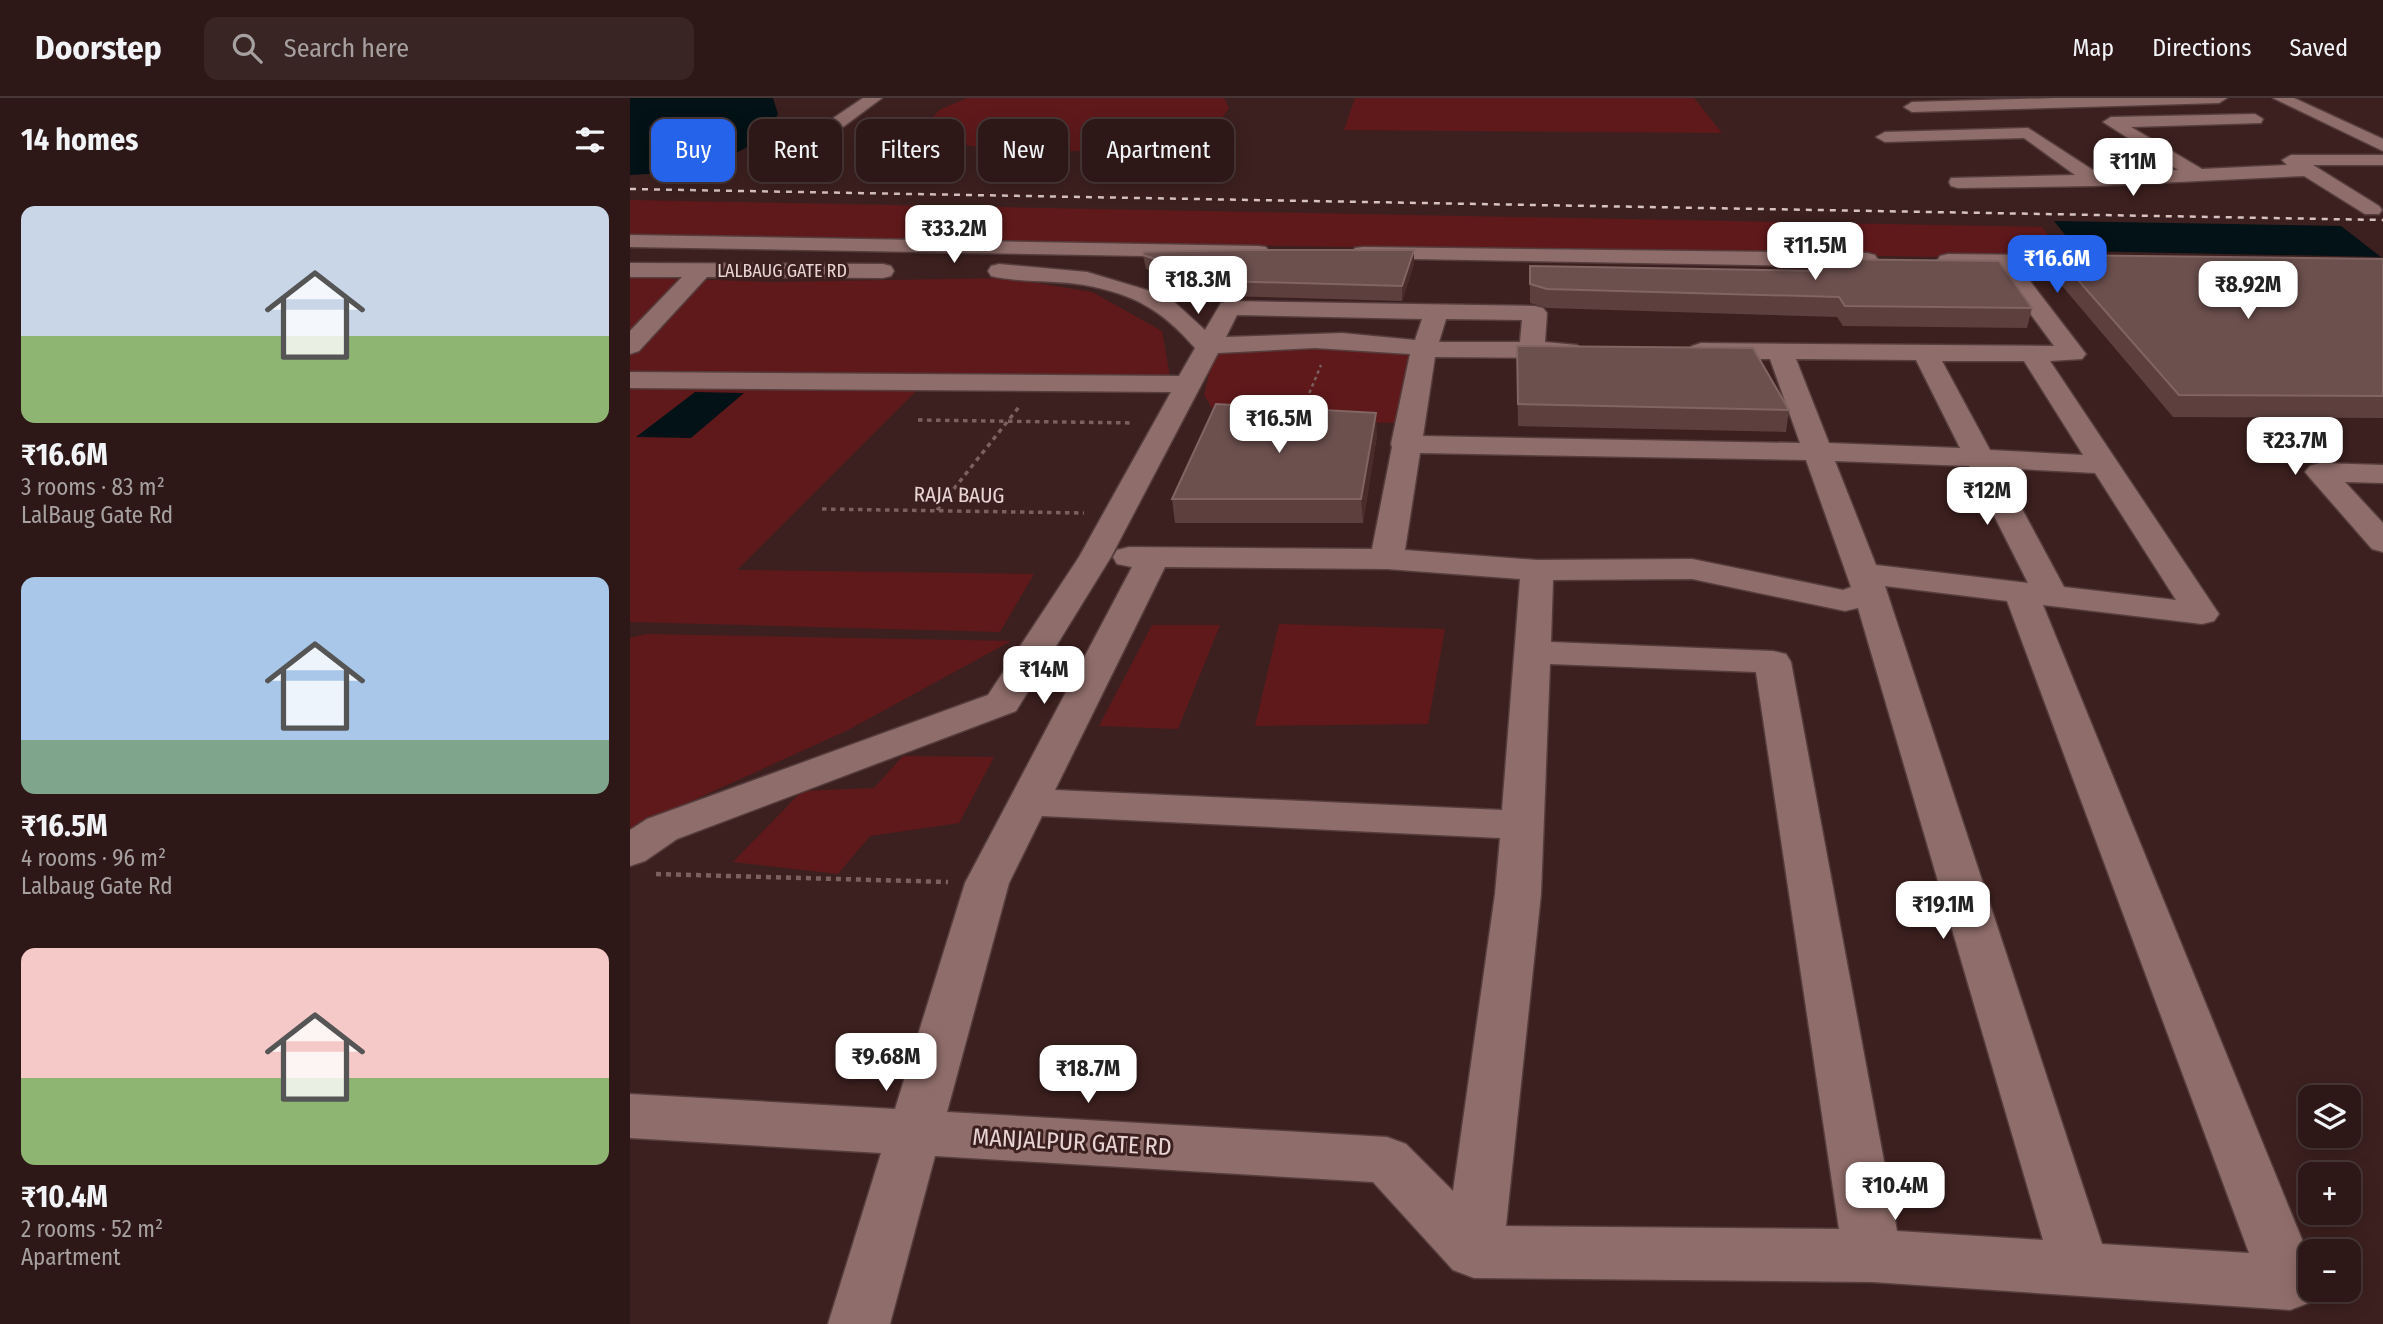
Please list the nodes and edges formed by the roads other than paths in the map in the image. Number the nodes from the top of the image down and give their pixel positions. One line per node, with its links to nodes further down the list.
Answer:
1 (874, 98): 7 (street)
2 (2219, 98): 4 (street)
3 (2281, 98): 10 (street)
4 (2170, 99): 5 (street)
5 (1907, 103): 8 (street)
6 (2255, 119): 15 (street)
7 (842, 120)
8 (1949, 134): 9 (street); 11 (street); 17 (street)
9 (1885, 137)
10 (2383, 146)
11 (1971, 150)
12 (2383, 160): 14 (street)
13 (1990, 165): 16 (street)
14 (2307, 170): 15 (street); 19 (street)
15 (2197, 174): 17 (street)
16 (2008, 180): 17 (street); 18 (street)
17 (2095, 180)
18 (1958, 182)
19 (2378, 204)
20 (630, 239): 20 (street)
21 (1336, 253): 22 (street)
22 (1893, 260)
23 (1921, 261): 24 (street)
24 (2004, 262): 25 (street); 39 (street)
25 (2129, 264)
26 (630, 270): 29 (street, LALBAUG GATE RD)
27 (905, 271): 29 (street, LALBAUG GATE RD)
28 (974, 271): 32 (street)
29 (699, 272): 31 (street)
30 (1436, 312): 32 (street); 33 (street); 34 (street)
31 (630, 346)
32 (1206, 346): 33 (street); 41 (street)
33 (1424, 349): 34 (street); 42 (street)
34 (1532, 350): 35 (street)
35 (1601, 351)
36 (1670, 351): 37 (street)
37 (1780, 352): 38 (street); 43 (street)
38 (1925, 353): 39 (street); 44 (street)
39 (2032, 354): 45 (street)
40 (630, 380): 41 (street)
41 (1186, 384): 48 (street)
42 (1405, 444): 43 (street); 50 (street)
43 (1816, 451): 44 (street); 52 (street)
44 (1979, 457): 45 (street); 53 (street)
45 (2105, 465): 53 (street)
46 (2383, 474): 47 (street)
47 (2383, 542)
48 (1095, 557): 49 (street); 57 (street)
49 (1154, 557): 50 (street); 55 (street)
50 (1387, 559): 51 (street)
51 (1537, 570): 52 (street); 54 (street)
52 (1866, 582): 53 (street); 62 (street)
53 (2037, 594): 62 (street)
54 (1532, 652): 56 (street); 61 (street)
55 (1028, 803): 56 (street); 59 (street)
56 (1521, 825): 60 (street)
57 (637, 863)
58 (630, 1116): 59 (street, MANJALPUR GATE RD)
59 (913, 1133): 60 (street, MANJALPUR GATE RD); 63 (street)
60 (1474, 1252): 61 (street)
61 (1872, 1256): 62 (street)
62 (2081, 1270)
63 (859, 1324)

